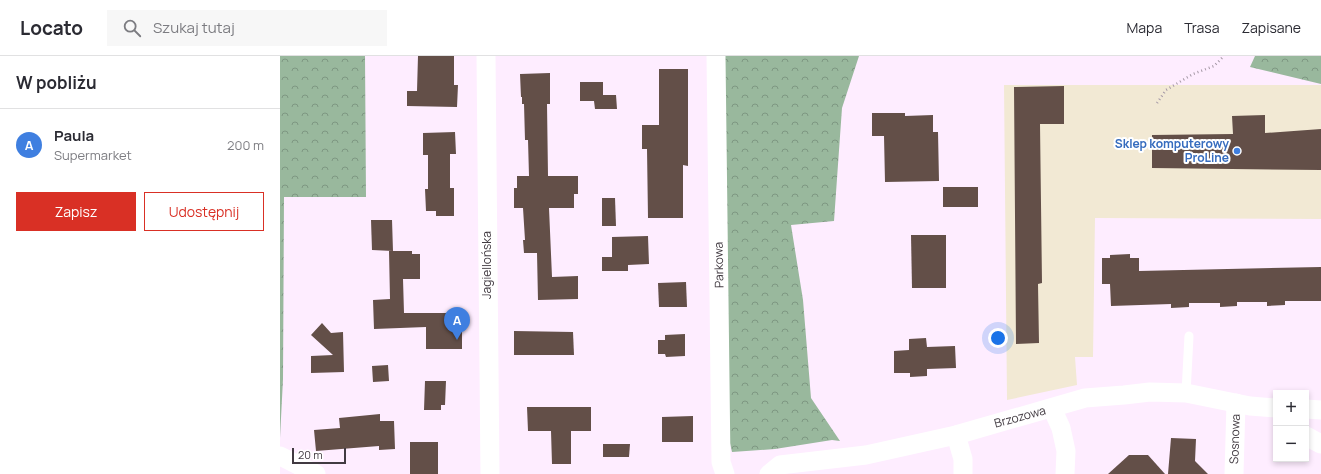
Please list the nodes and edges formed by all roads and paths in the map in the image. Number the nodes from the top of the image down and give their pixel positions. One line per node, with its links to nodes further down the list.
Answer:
1 (486, 56): 18 (street, Jagiellońska)
2 (716, 56): 19 (street, Parkowa)
3 (1224, 56): 4 (path)
4 (1157, 103)
5 (1189, 336): 6 (lane)
6 (1186, 393): 7 (street, Brzozowa); 8 (street, Brzozowa)
7 (1243, 405): 9 (street, Brzozowa); 12 (street); 23 (street, Sosnowa)
8 (1052, 408): 13 (street, Brzozowa); 22 (street)
9 (1273, 408)
10 (1309, 409): 11 (street)
11 (1321, 410)
12 (1273, 419)
13 (956, 435): 20 (street, Brzozowa); 21 (street)
14 (1309, 438): 15 (street)
15 (1321, 444)
16 (280, 456): 17 (street)
17 (316, 474)
18 (490, 474)
19 (725, 474)
20 (769, 474)
21 (963, 474)
22 (1065, 474)
23 (1234, 474)

